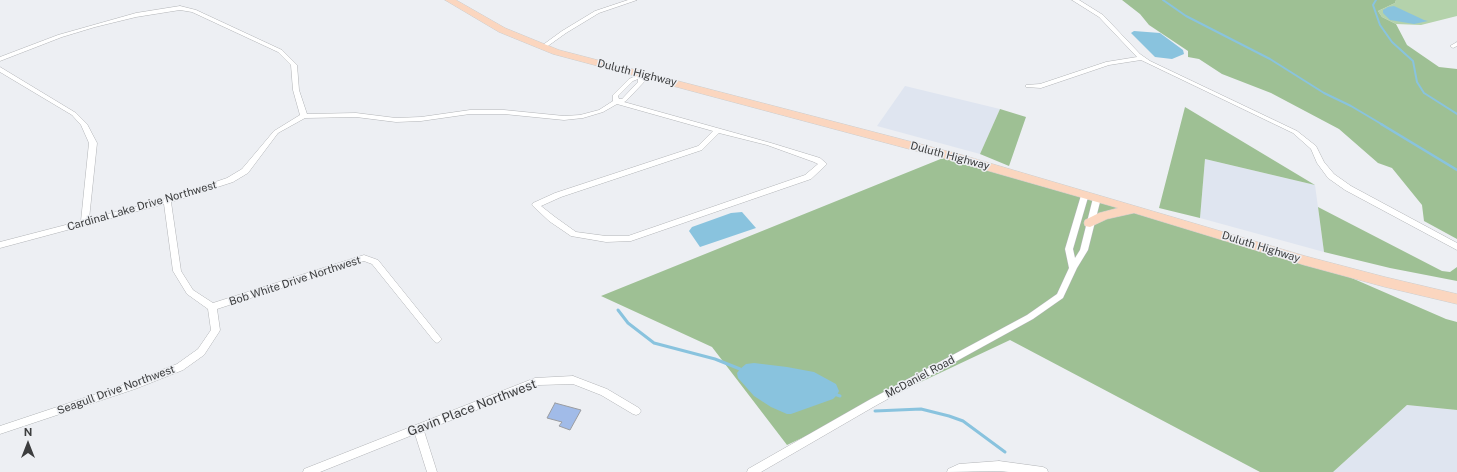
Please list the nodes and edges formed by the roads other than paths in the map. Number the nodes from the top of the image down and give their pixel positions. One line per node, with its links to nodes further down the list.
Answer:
1 (449, 0): 4 (main road, Duluth Highway)
2 (634, 0): 4 (street)
3 (1075, 0): 5 (street)
4 (543, 48): 8 (main road, Duluth Highway)
5 (1143, 58): 9 (street); 19 (street)
6 (0, 59): 11 (street)
7 (0, 69): 16 (street)
8 (642, 75): 10 (street, Cardinal Lake Drive Northwest); 13 (main road, Duluth Highway)
9 (1028, 86)
10 (616, 102): 11 (street, Cardinal Lake Drive Northwest); 12 (street)
11 (304, 116): 14 (street, Cardinal Lake Drive Northwest)
12 (718, 130): 12 (street)
13 (1091, 196): 15 (main road, Duluth Highway); 17 (street, McDaniel Road); 20 (street)
14 (167, 201): 16 (street, Cardinal Lake Drive Northwest); 22 (street)
15 (1134, 208): 17 (main road); 21 (main road, Duluth Highway)
16 (85, 222): 18 (street, Cardinal Lake Drive Northwest)
17 (1090, 223): 20 (street, McDaniel Road)
18 (0, 245)
19 (1457, 246)
20 (1073, 268): 27 (street, McDaniel Road)
21 (1455, 300)
22 (212, 307): 23 (street, Bob White Drive Northwest); 26 (street, Seagull Drive Northwest)
23 (437, 339)
24 (636, 411): 25 (street, Gavin Place Northwest)
25 (418, 428): 28 (street, Gavin Place Northwest); 29 (street)
26 (0, 430)
27 (754, 471)
28 (308, 472)
29 (432, 472)
30 (952, 472): 31 (street)
31 (1043, 472)

